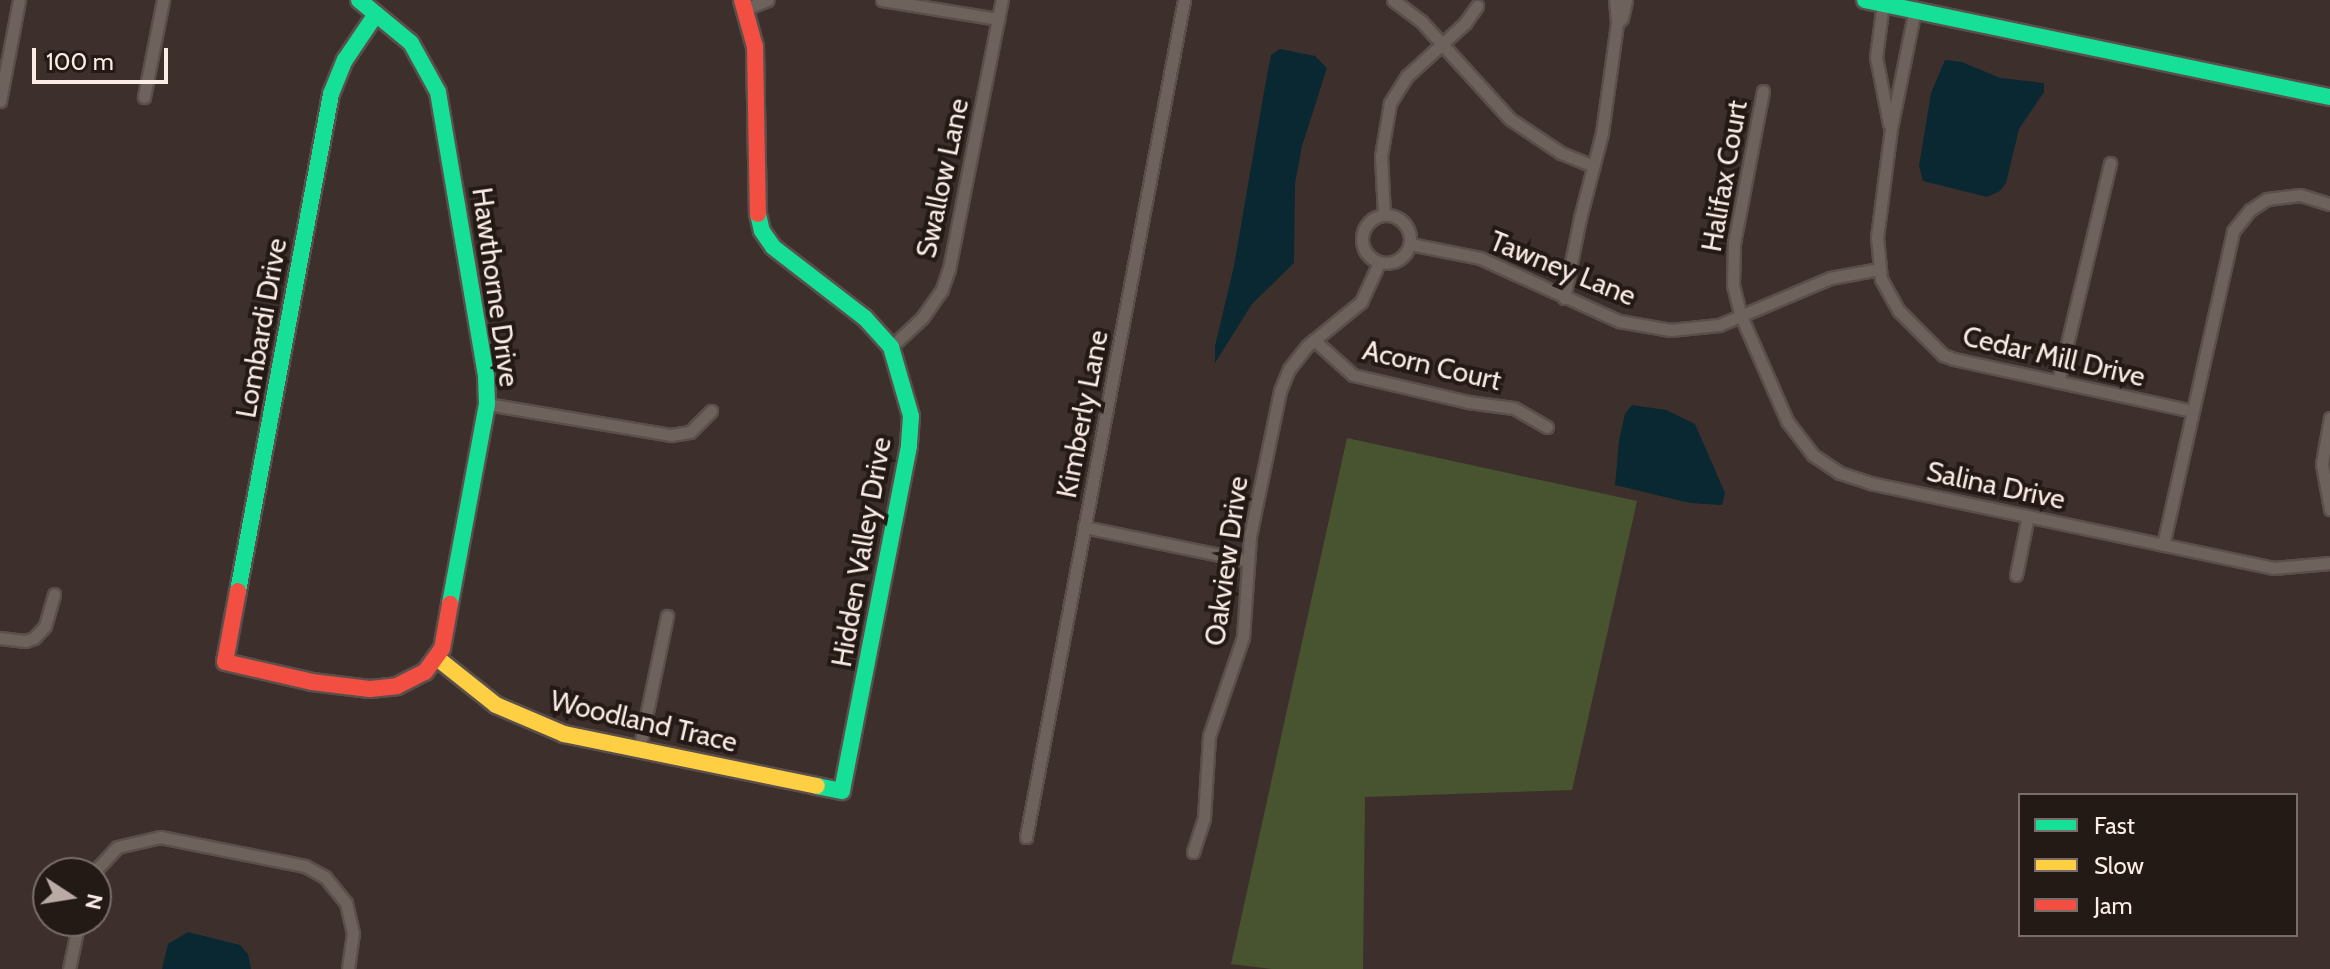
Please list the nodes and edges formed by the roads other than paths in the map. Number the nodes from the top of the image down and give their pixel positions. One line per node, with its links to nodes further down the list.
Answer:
1 (19, 0): 23 (street)
2 (163, 0): 21 (street)
3 (359, 0): 16 (street, Hawthorne Drive)
4 (768, 0): 13 (street)
5 (882, 0): 17 (street)
6 (1002, 0): 17 (street, Swallow Lane)
7 (1184, 0): 44 (street, Kimberly Lane)
8 (1393, 0): 19 (street)
9 (1615, 0): 18 (street)
10 (1626, 0): 18 (street)
11 (1865, 0): 12 (street)
12 (1883, 3): 15 (street); 24 (street)
13 (744, 4): 35 (street, Hidden Valley Drive)
14 (1477, 6): 19 (street)
15 (1915, 9): 22 (street); 24 (street, Cedar Mill Drive)
16 (376, 14): 37 (street, Hawthorne Drive); 52 (street, Lombardi Drive)
17 (998, 19): 35 (street, Swallow Lane)
18 (1617, 23): 26 (street)
19 (1440, 45): 26 (street); 28 (street)
20 (1763, 91): 33 (street, Halifax Court)
21 (144, 97)
22 (2330, 97)
23 (0, 101)
24 (1891, 128): 31 (street, Cedar Mill Drive)
25 (2110, 163): 36 (street)
26 (1594, 166): 32 (street)
27 (2330, 204): 39 (street)
28 (1384, 215): 29 (street); 30 (street)
29 (1410, 244): 30 (street); 32 (street, Tawney Lane)
30 (1379, 263): 34 (street, Oakview Drive)
31 (1879, 269): 33 (street, Tawney Lane); 36 (street, Cedar Mill Drive)
32 (1564, 298): 33 (street, Tawney Lane)
33 (1741, 316): 43 (street, Salina Drive)
34 (1314, 340): 41 (street, Acorn Court); 46 (street, Oakview Drive)
35 (891, 347): 53 (street, Hidden Valley Drive)
36 (2058, 382): 39 (street, Cedar Mill Drive)
37 (487, 404): 38 (street); 52 (street, Hawthorne Drive)
38 (711, 411)
39 (2192, 411): 45 (street)
40 (2330, 418): 42 (street)
41 (1547, 427)
42 (2330, 509)
43 (2028, 516): 45 (street, Salina Drive); 48 (street)
44 (1084, 527): 46 (street); 55 (street, Kimberly Lane)
45 (2163, 545): 47 (street, Salina Drive)
46 (1248, 561): 56 (street, Oakview Drive)
47 (2330, 563)
48 (2016, 575)
49 (54, 594): 51 (street)
50 (667, 616): 54 (street)
51 (0, 638)
52 (437, 658): 54 (street, Woodland Trace)
53 (852, 744): 54 (street, Woodland Trace)
54 (639, 750)
55 (1026, 837)
56 (1193, 852)
57 (108, 857): 60 (street)
58 (76, 937): 59 (street)
59 (69, 969)
60 (348, 969)

